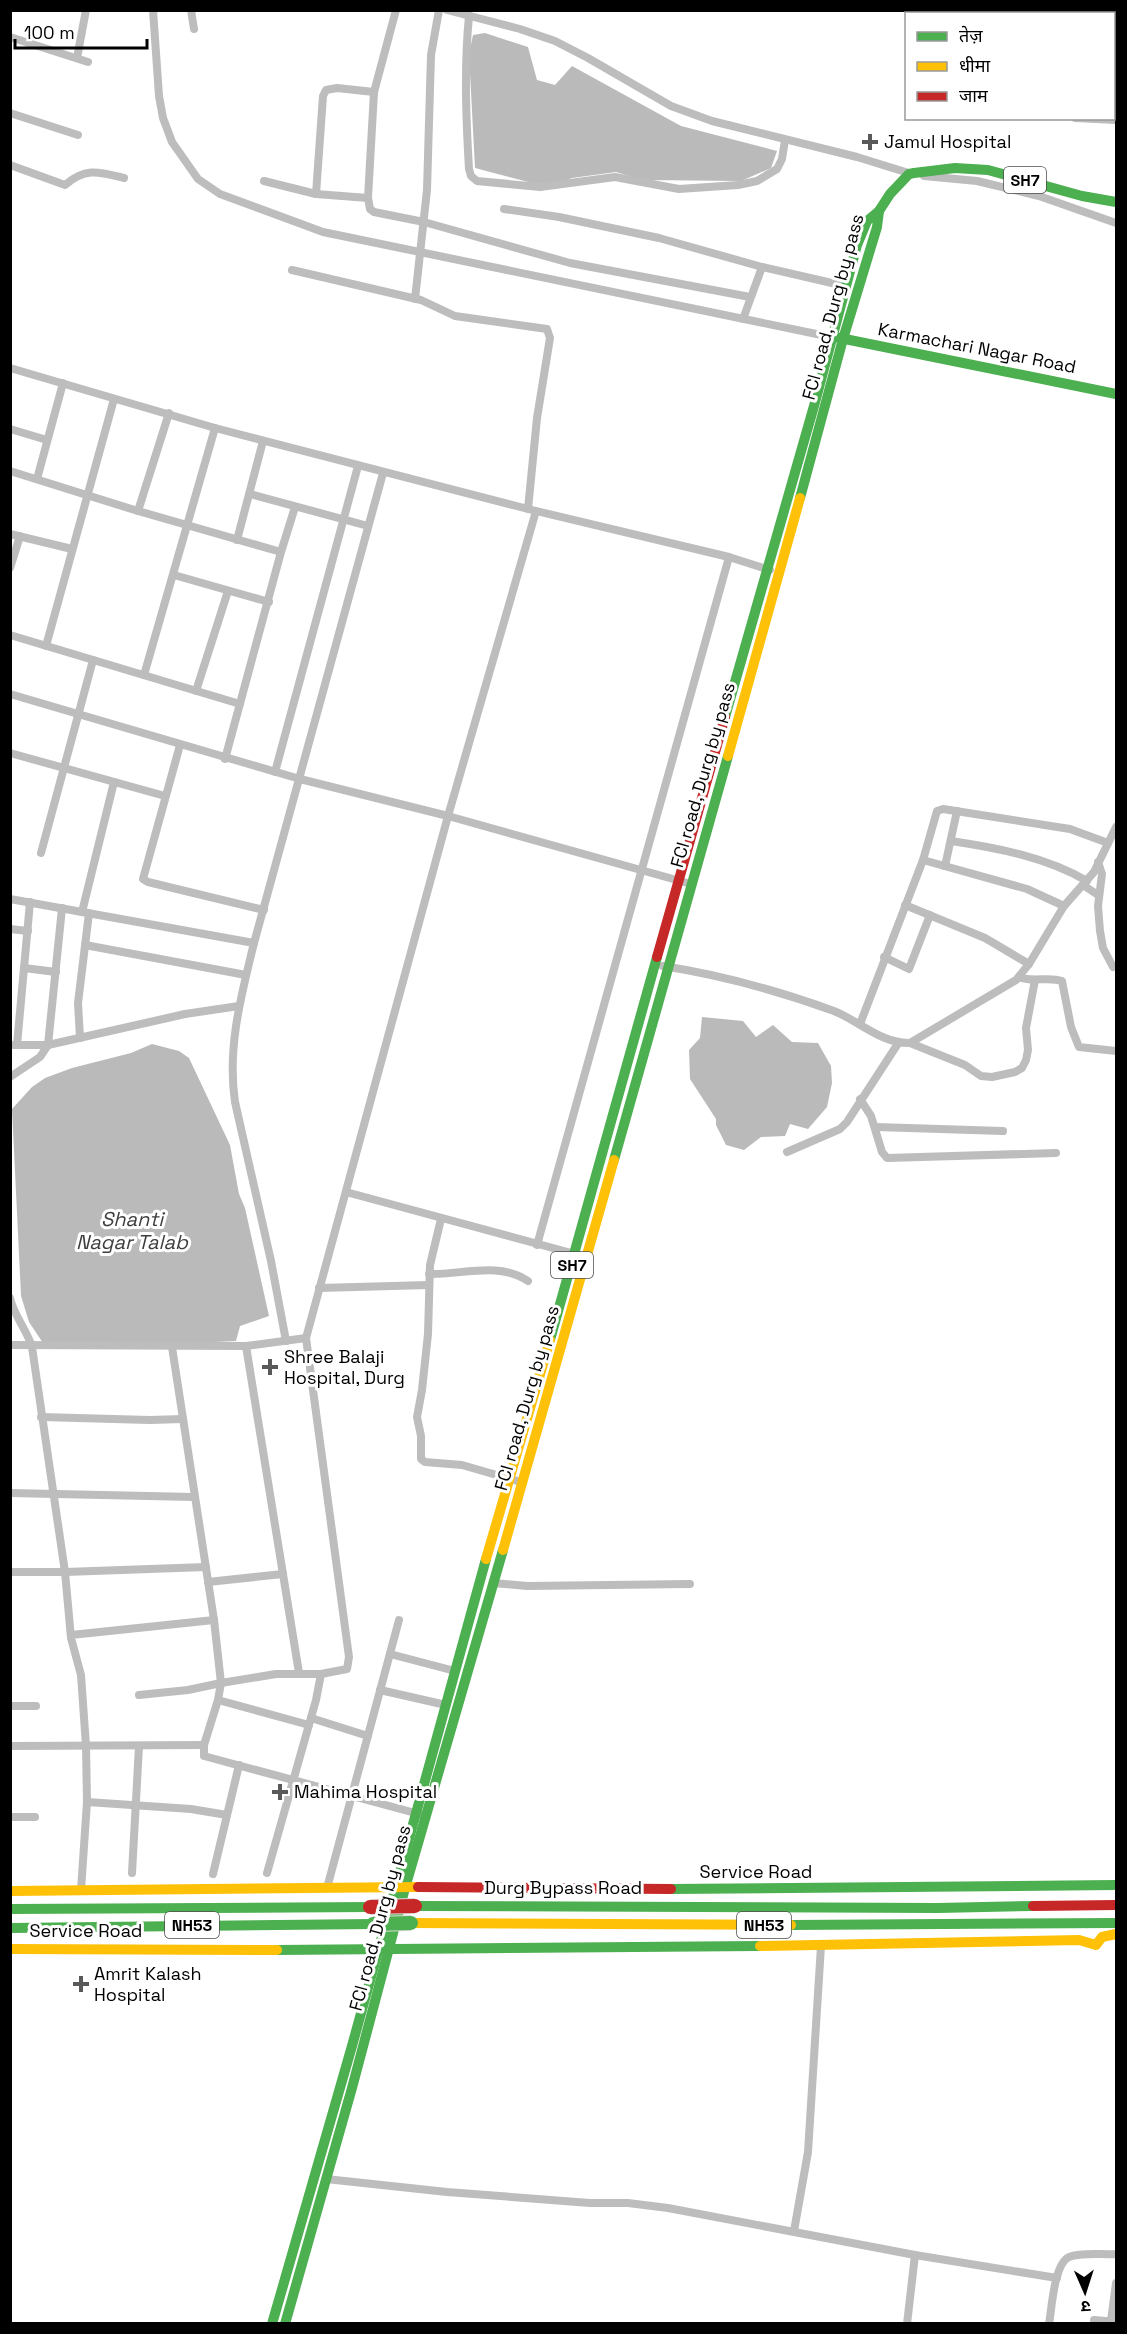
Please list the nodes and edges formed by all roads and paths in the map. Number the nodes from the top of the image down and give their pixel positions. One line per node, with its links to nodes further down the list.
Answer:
1 (86, 10): 10 (street)
2 (153, 10): 27 (street)
3 (190, 10): 8 (street)
4 (396, 10): 12 (street)
5 (439, 10): 25 (street)
6 (447, 10): 7 (street)
7 (469, 16): 15 (street); 15 (street)
8 (194, 29)
9 (10, 37): 10 (street)
10 (77, 58): 11 (street)
11 (88, 62)
12 (374, 92): 20 (street); 21 (street)
13 (10, 113): 14 (street)
14 (78, 135)
15 (785, 140): 17 (street)
16 (10, 165): 18 (street)
17 (909, 174): 22 (main road, SH7); 24 (main road, SH7); 26 (street)
18 (124, 178)
19 (264, 181): 20 (street)
20 (316, 194): 21 (street)
21 (368, 198): 25 (street)
22 (1116, 202)
23 (504, 209): 28 (street)
24 (879, 211): 30 (main road, FCI road, Durg by pass / SH7); 34 (main road, FCI road, Durg by pass / SH7)
25 (424, 222): 27 (street); 31 (street)
26 (1116, 223)
27 (422, 254): 32 (street); 33 (street)
28 (762, 267): 30 (street); 31 (street)
29 (292, 270): 32 (street)
30 (845, 286): 34 (main road, FCI road, Durg by pass / SH7)
31 (750, 297): 33 (street)
32 (415, 299): 51 (street)
33 (743, 319): 34 (street)
34 (837, 338): 37 (main road, Karmachari Nagar Road); 63 (main road, FCI road, Durg by pass / SH7)
35 (10, 368): 36 (street)
36 (63, 383): 38 (street); 42 (street)
37 (1116, 394)
38 (114, 399): 39 (street); 48 (street)
39 (169, 413): 40 (street); 52 (street)
40 (215, 428): 43 (street); 54 (street)
41 (10, 429): 42 (street)
42 (47, 440): 47 (street)
43 (263, 441): 44 (street); 49 (street)
44 (358, 466): 46 (street); 53 (street)
45 (10, 471): 47 (street)
46 (383, 473): 51 (street); 55 (street)
47 (37, 479): 48 (street)
48 (87, 494): 52 (street); 59 (street)
49 (250, 494): 50 (street); 58 (street)
50 (295, 507): 53 (street); 60 (street)
51 (532, 510): 61 (street); 84 (street)
52 (138, 511): 54 (street)
53 (344, 519): 55 (street); 79 (street)
54 (188, 525): 58 (street); 64 (street)
55 (368, 526): 80 (street)
56 (10, 534): 57 (street)
57 (20, 536): 59 (street); 62 (street)
58 (237, 540): 60 (street)
59 (72, 549): 68 (street)
60 (281, 552): 66 (street)
61 (729, 557): 63 (street); 92 (street)
62 (10, 568)
63 (774, 572): 93 (main road, FCI road, Durg by pass / SH7)
64 (174, 575): 65 (street); 70 (street)
65 (228, 591): 66 (street); 71 (street)
66 (269, 602): 73 (street)
67 (10, 635): 68 (street)
68 (46, 646): 69 (street)
69 (93, 660): 70 (street); 74 (street)
70 (144, 675): 71 (street)
71 (196, 690): 73 (street)
72 (10, 694): 74 (street)
73 (240, 704): 77 (street)
74 (78, 714): 75 (street); 78 (street)
75 (180, 745): 77 (street); 82 (street)
76 (10, 753): 78 (street)
77 (225, 759): 79 (street)
78 (63, 767): 81 (street); 88 (street)
79 (275, 772): 80 (street)
80 (300, 780): 84 (street); 101 (street)
81 (114, 782): 82 (street); 102 (street)
82 (165, 796): 101 (street)
83 (957, 811): 86 (street); 87 (street); 89 (street)
84 (448, 816): 92 (street); 131 (street)
85 (1116, 830): 87 (street)
86 (951, 840): 91 (street); 94 (street)
87 (1108, 843): 90 (street)
88 (41, 853)
89 (923, 860): 91 (street); 98 (street)
90 (1098, 862): 94 (street); 95 (street)
91 (945, 866): 99 (street)
92 (642, 869): 93 (street); 133 (street)
93 (684, 882): 110 (main road, FCI road, Durg by pass / SH7)
94 (1085, 883): 95 (street); 99 (street)
95 (1098, 895): 111 (street)
96 (10, 899): 97 (street)
97 (30, 902): 100 (street); 105 (street)
98 (905, 905): 103 (street); 108 (street)
99 (1064, 906): 109 (street)
100 (62, 908): 102 (street); 113 (street)
101 (264, 910): 106 (street)
102 (85, 912): 106 (street); 107 (street)
103 (930, 915): 108 (street); 109 (street)
104 (10, 929): 105 (street)
105 (27, 931): 112 (street)
106 (254, 943): 114 (street)
107 (85, 945): 114 (street); 119 (street)
108 (884, 957): 118 (street)
109 (1029, 964): 115 (street)
110 (661, 966): 118 (street); 134 (main road, FCI road, Durg by pass / SH7); 148 (main road, FCI road, Durg by pass / SH7)
111 (1113, 967)
112 (24, 968): 113 (street); 122 (street)
113 (56, 972): 123 (street)
114 (246, 975): 117 (street)
115 (1019, 977): 116 (street); 121 (street)
116 (1035, 980): 121 (street); 124 (street)
117 (238, 1006): 119 (street); 141 (street)
118 (860, 1024): 120 (street)
119 (80, 1038): 123 (street)
120 (899, 1042): 121 (street); 126 (street)
121 (910, 1043)
122 (14, 1045): 123 (street)
123 (48, 1045): 125 (street)
124 (1116, 1051)
125 (10, 1077)
126 (860, 1099): 127 (street); 129 (street)
127 (876, 1126): 128 (street); 130 (street)
128 (1003, 1131)
129 (787, 1152)
130 (1056, 1153)
131 (346, 1192): 132 (street); 138 (street)
132 (441, 1219): 133 (street); 135 (street)
133 (537, 1245): 134 (street)
134 (575, 1254): 148 (main road, FCI road, Durg by pass / SH7)
135 (429, 1274): 136 (street); 137 (street)
136 (528, 1281)
137 (429, 1285): 138 (street); 148 (street)
138 (319, 1288): 140 (street)
139 (10, 1298): 144 (street)
140 (306, 1338): 141 (street); 165 (street)
141 (286, 1341): 143 (street)
142 (10, 1346): 144 (street)
143 (246, 1346): 145 (street); 155 (street)
144 (33, 1347): 145 (street); 146 (street)
145 (172, 1347): 147 (street)
146 (41, 1417): 147 (street); 150 (street)
147 (183, 1419): 151 (street)
148 (515, 1481): 157 (main road, FCI road, Durg by pass / SH7); 163 (main road, FCI road, Durg by pass / SH7)
149 (10, 1493): 150 (street)
150 (55, 1493): 151 (street); 154 (street)
151 (194, 1497): 152 (street)
152 (206, 1567): 154 (street); 156 (street)
153 (10, 1572): 154 (street)
154 (66, 1572): 161 (street)
155 (283, 1574): 156 (street); 164 (street)
156 (208, 1582): 159 (street)
157 (493, 1583): 158 (street); 184 (main road, FCI road, Durg by pass / SH7)
158 (690, 1584)
159 (214, 1620): 161 (street); 166 (street)
160 (399, 1620): 162 (street)
161 (71, 1635): 177 (street)
162 (390, 1654): 163 (street); 167 (street)
163 (455, 1671): 170 (main road, FCI road, Durg by pass / SH7)
164 (298, 1673): 165 (street); 166 (street)
165 (321, 1674): 173 (street)
166 (221, 1683): 168 (street); 169 (street)
167 (380, 1690): 170 (street); 174 (street)
168 (139, 1695)
169 (218, 1700): 173 (street); 175 (street)
170 (446, 1705): 184 (main road, FCI road, Durg by pass / SH7)
171 (10, 1706): 172 (street)
172 (36, 1706)
173 (310, 1722): 174 (street); 180 (street)
174 (368, 1736): 181 (street)
175 (204, 1744): 178 (street); 179 (street)
176 (10, 1746): 177 (street)
177 (86, 1746): 178 (street); 182 (street)
178 (139, 1746): 183 (street)
179 (239, 1765): 180 (street); 185 (street)
180 (294, 1779): 181 (street); 189 (street)
181 (351, 1795): 184 (street); 193 (street)
182 (87, 1802): 183 (street); 194 (street)
183 (136, 1806): 185 (street); 188 (street)
184 (421, 1814): 192 (main road, FCI road, Durg by pass / SH7)
185 (227, 1815): 190 (street)
186 (10, 1817): 187 (street)
187 (35, 1817)
188 (132, 1873)
189 (267, 1873)
190 (213, 1874)
191 (1116, 1885): 192 (main road, Service Road)
192 (400, 1887): 193 (main road, Service Road); 202 (main road, FCI road, Durg by pass / SH7)
193 (327, 1888): 194 (main road, Service Road)
194 (81, 1890): 195 (main road, Service Road)
195 (10, 1891)
196 (1116, 1905): 197 (main road, Durg Bypass Road / NH53, bridge)
197 (10, 1909)
198 (1116, 1923): 199 (main road, Durg Bypass Road / NH53, bridge)
199 (10, 1928)
200 (1116, 1934): 201 (main road, Service Road)
201 (821, 1946): 202 (main road, Service Road); 206 (street)
202 (384, 1948): 203 (main road, Service Road); 204 (main road, FCI road, Durg by pass / SH7)
203 (10, 1949)
204 (334, 2131): 205 (main road, FCI road, Durg by pass / SH7); 213 (main road, FCI road, Durg by pass / SH7)
205 (326, 2179): 206 (street); 214 (main road, FCI road, Durg by pass / SH7)
206 (794, 2231): 208 (street)
207 (1116, 2254): 209 (street)
208 (915, 2255): 209 (street); 215 (street)
209 (1057, 2278): 216 (street)
210 (1116, 2283): 212 (street)
211 (1094, 2320): 212 (street)
212 (1114, 2322)
213 (272, 2324)
214 (285, 2324)
215 (907, 2324)
216 (1049, 2324)

